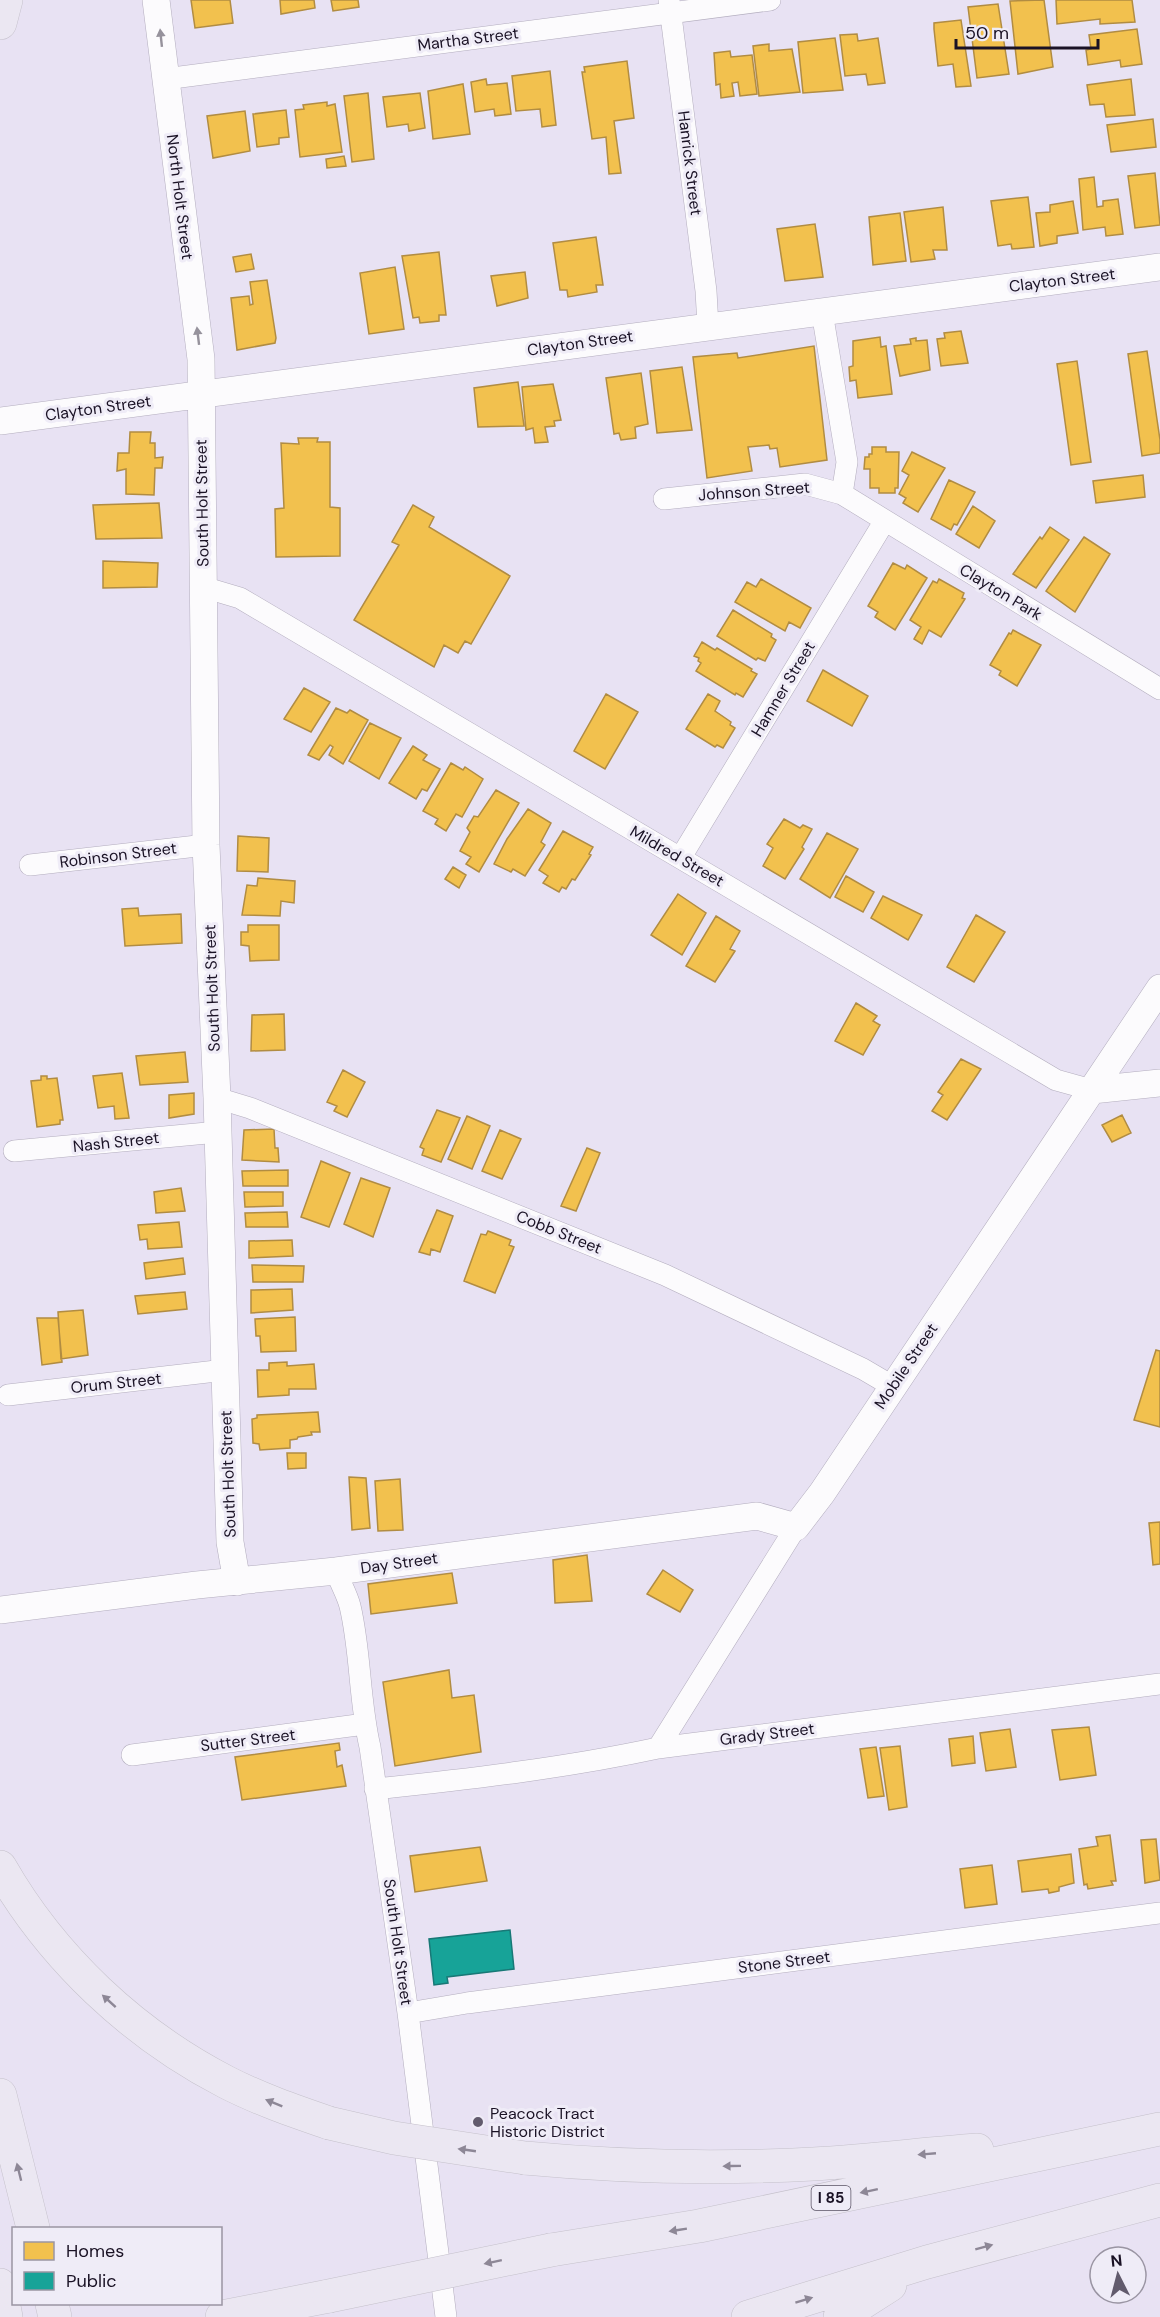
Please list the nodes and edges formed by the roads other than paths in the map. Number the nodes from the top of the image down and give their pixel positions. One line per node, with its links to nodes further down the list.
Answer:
1 (6, 0): 5 (highway)
2 (156, 0): 6 (street, North Holt Street, one-way to 2)
3 (770, 0): 4 (street, Martha Street)
4 (670, 7): 6 (street, Martha Street); 9 (street, Hanrick Street)
5 (0, 23)
6 (165, 79): 10 (street, North Holt Street, one-way to 6)
7 (1160, 267): 8 (street, Clayton Street)
8 (822, 312): 9 (street, Clayton Street); 12 (street)
9 (708, 326): 10 (street, Clayton Street)
10 (201, 394): 11 (street, Clayton Street); 15 (street, South Holt Street)
11 (0, 421)
12 (842, 494): 13 (street, Johnson Street); 14 (street, Clayton Park)
13 (664, 499)
14 (884, 522): 16 (street, Clayton Park); 18 (street, Hamner Street)
15 (203, 587): 17 (street, South Holt Street); 18 (street, Mildred Street)
16 (1160, 688)
17 (206, 845): 19 (street, Robinson Street); 23 (street, South Holt Street)
18 (681, 857): 22 (street, Mildred Street)
19 (30, 865)
20 (1160, 988): 22 (street, Mobile Street)
21 (1160, 1083): 22 (street, Mildred Street)
22 (1092, 1090): 27 (street, Mobile Street)
23 (217, 1098): 24 (street, South Holt Street); 27 (street, Cobb Street)
24 (218, 1132): 25 (street, Nash Street); 26 (street, South Holt Street)
25 (14, 1150)
26 (225, 1370): 28 (street, Orum Street); 31 (street, South Holt Street)
27 (892, 1386): 29 (street, Mobile Street)
28 (8, 1395)
29 (796, 1527): 30 (street, Day Street); 35 (street, Mobile Street)
30 (336, 1571): 31 (street, Day Street); 34 (street, South Holt Street)
31 (237, 1582): 32 (street, Day Street)
32 (0, 1610)
33 (1160, 1684): 35 (street, Grady Street)
34 (365, 1725): 36 (street, Sutter Street); 37 (street, South Holt Street)
35 (658, 1748): 37 (street, Grady Street)
36 (132, 1755)
37 (375, 1789): 40 (street, South Holt Street)
38 (0, 1867): 43 (highway, one-way to 38, bridge)
39 (1160, 1913): 40 (street, Stone Street)
40 (408, 2013): 52 (street, South Holt Street)
41 (0, 2095): 45 (highway, one-way to 41)
42 (1160, 2129): 43 (highway, I 85)
43 (1111, 2139): 48 (highway, I 85, one-way to 48, bridge)
44 (1160, 2200): 46 (highway, one-way to 44)
45 (33, 2227)
46 (927, 2262): 53 (highway, one-way to 46); 54 (highway)
47 (0, 2285): 49 (highway)
48 (329, 2296): 50 (highway); 51 (highway)
49 (6, 2317)
50 (222, 2317)
51 (261, 2317)
52 (446, 2317)
53 (748, 2317)
54 (840, 2317)

